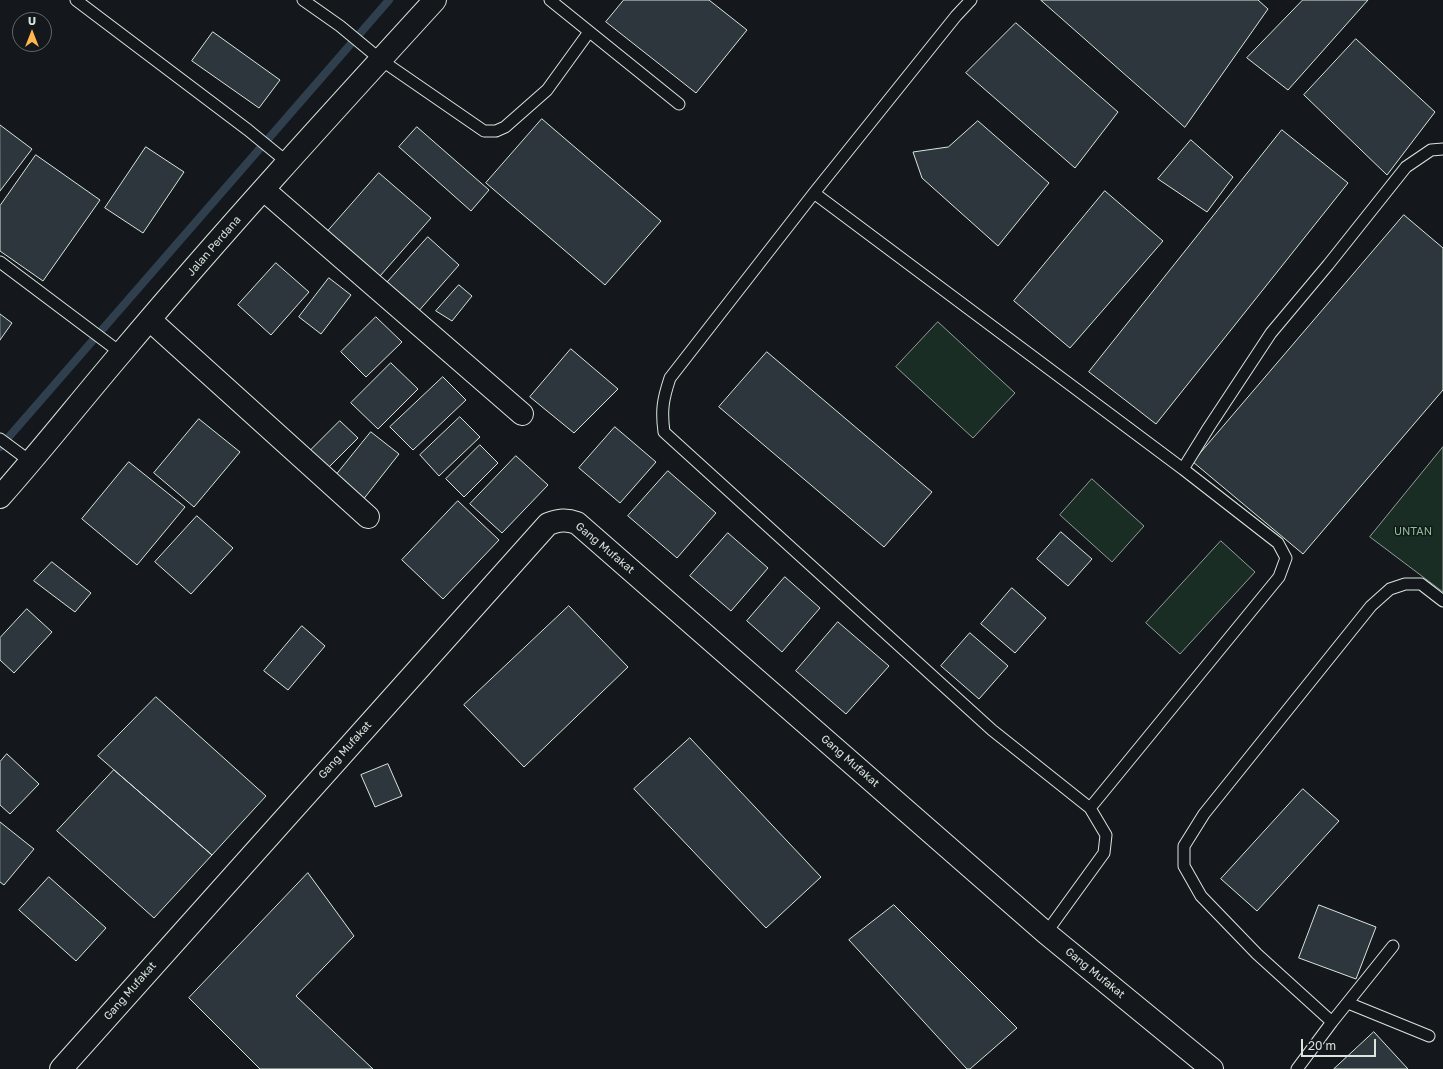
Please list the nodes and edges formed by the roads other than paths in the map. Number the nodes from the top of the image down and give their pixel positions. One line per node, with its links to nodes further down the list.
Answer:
1 (76, 0): 10 (lane)
2 (302, 0): 7 (lane)
3 (435, 0): 7 (street, Jalan Perdana)
4 (550, 0): 6 (lane)
5 (970, 0): 12 (lane)
6 (589, 32): 7 (lane); 8 (lane)
7 (374, 54): 10 (street, Jalan Perdana)
8 (679, 104)
9 (1443, 149): 19 (lane)
10 (281, 158): 11 (street, Jalan Perdana)
11 (264, 190): 14 (street, Jalan Perdana); 16 (street)
12 (814, 193): 19 (lane); 23 (lane)
13 (0, 262): 15 (lane)
14 (150, 320): 15 (street, Jalan Perdana); 21 (street)
15 (113, 347): 18 (street, Jalan Perdana)
16 (522, 414)
17 (1, 440): 18 (lane)
18 (31, 462): 20 (street, Jalan Perdana)
19 (1183, 470): 23 (lane)
20 (0, 497)
21 (368, 516)
22 (1443, 601): 27 (lane)
23 (1090, 808): 24 (lane)
24 (1046, 933): 29 (street, Gang Mufakat); 30 (street, Gang Mufakat)
25 (1393, 946): 26 (lane)
26 (1348, 1003): 27 (lane); 28 (lane)
27 (1332, 1022): 31 (lane)
28 (1429, 1036)
29 (61, 1069)
30 (1212, 1069)
31 (1297, 1069)

